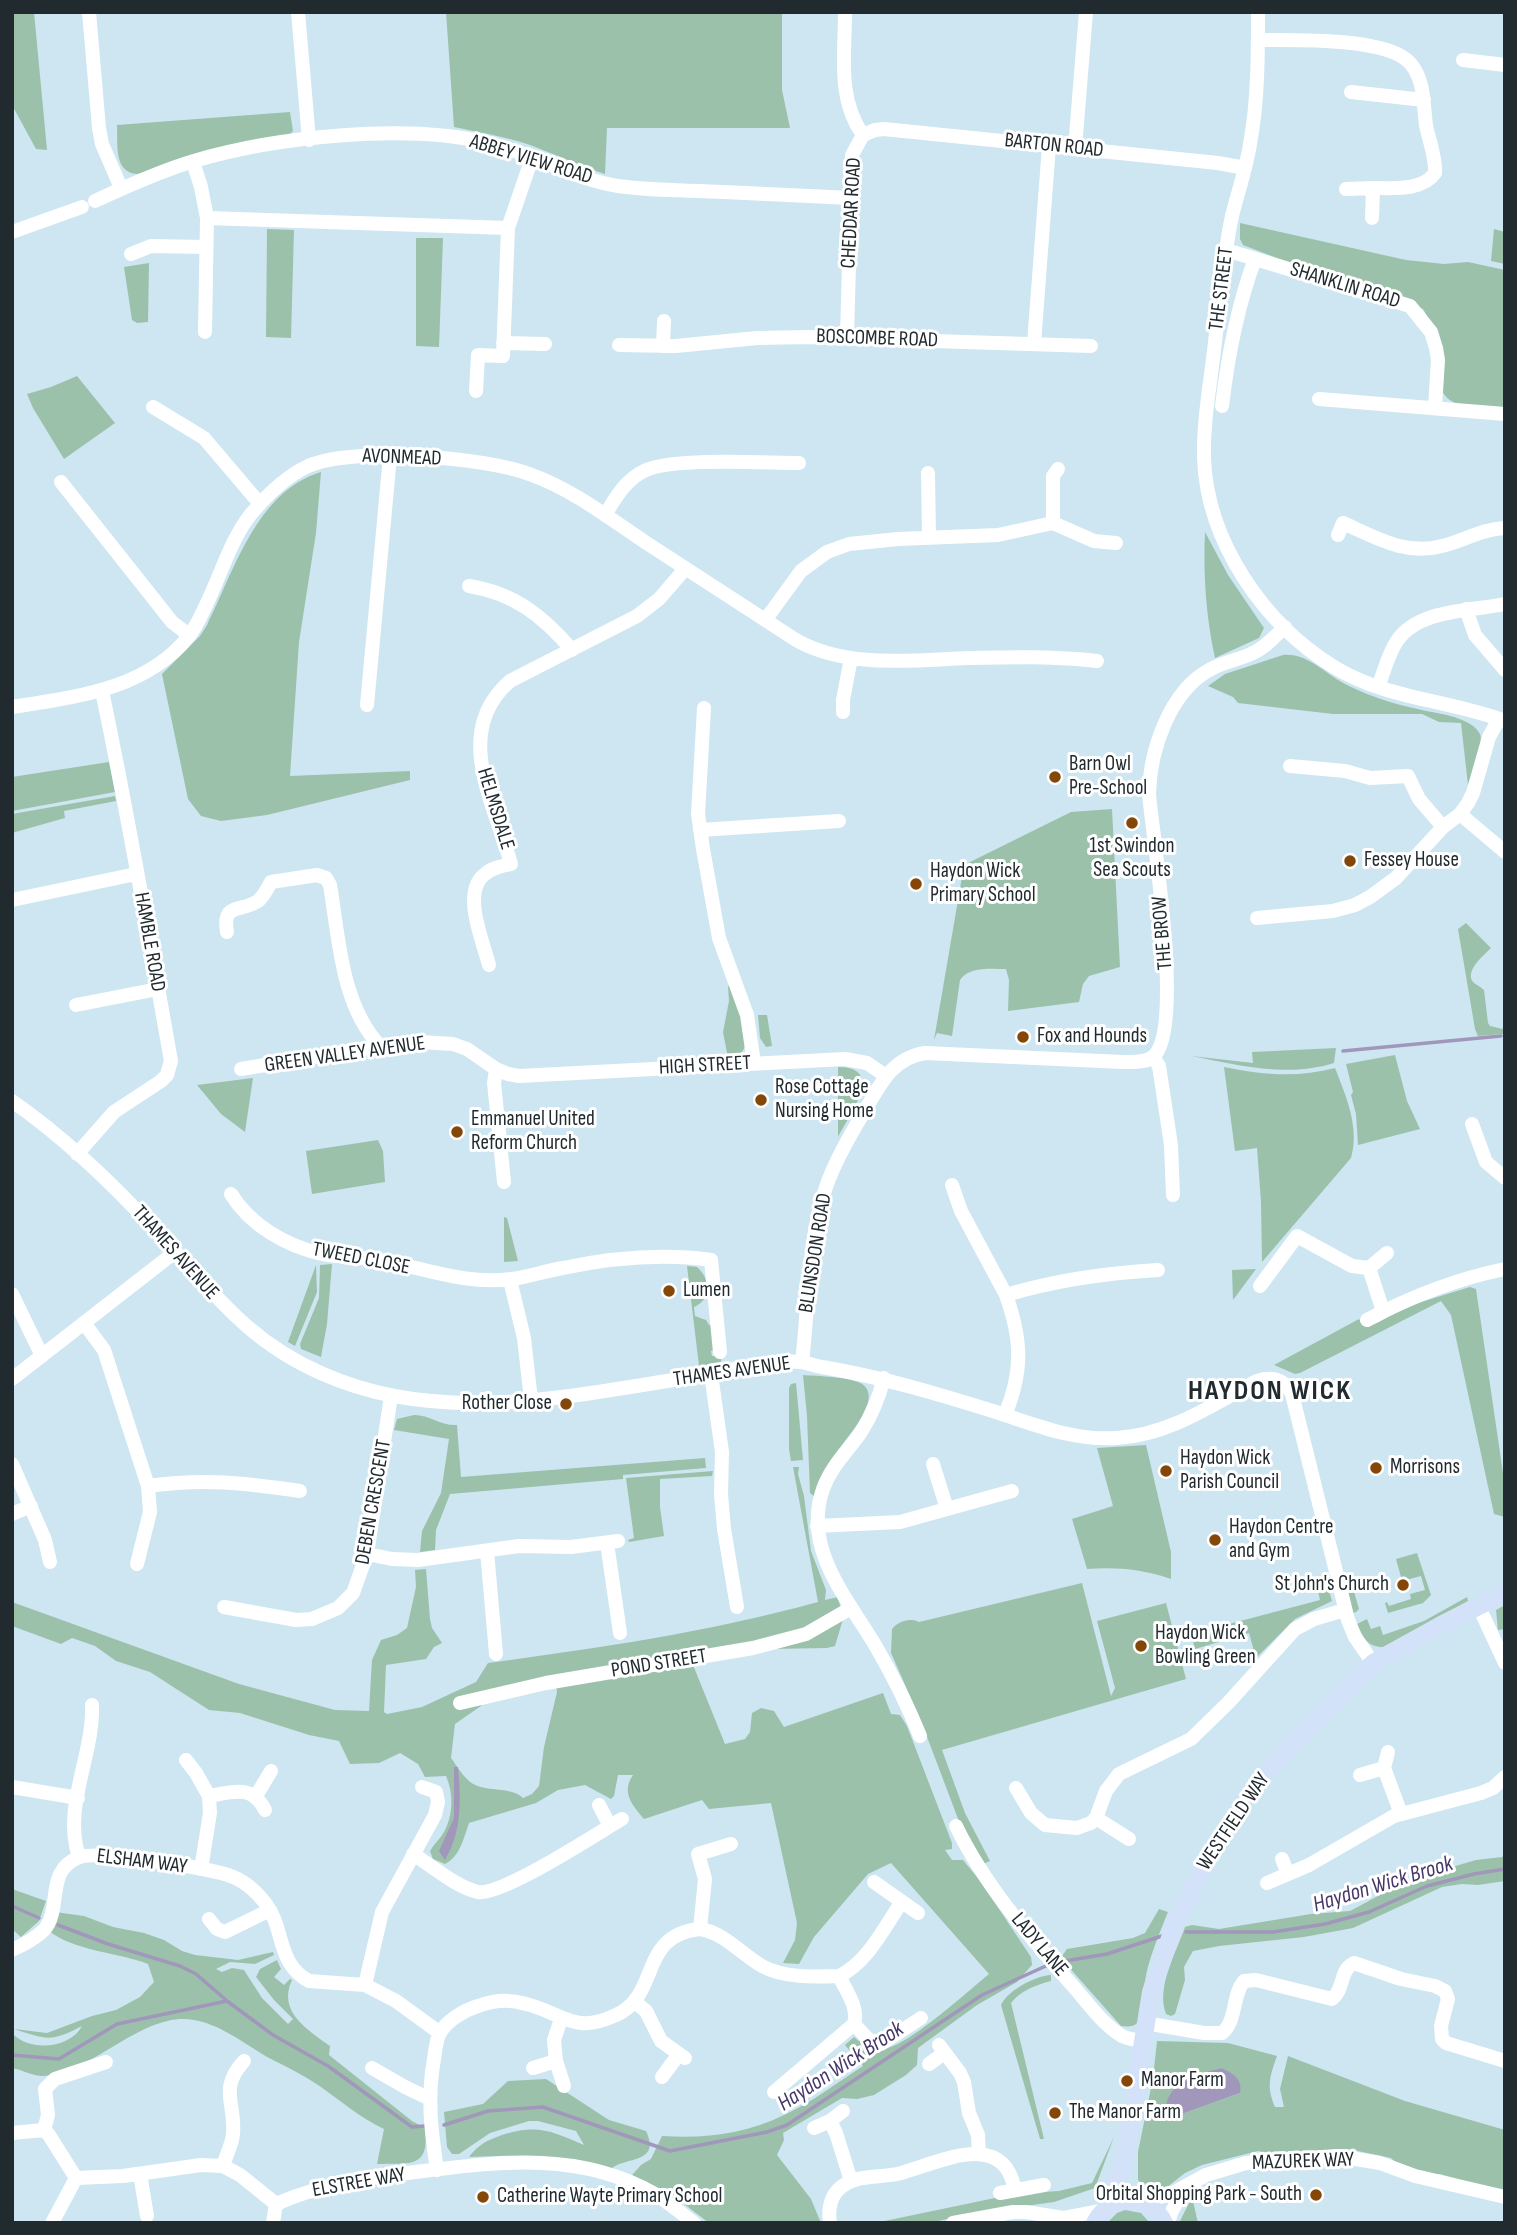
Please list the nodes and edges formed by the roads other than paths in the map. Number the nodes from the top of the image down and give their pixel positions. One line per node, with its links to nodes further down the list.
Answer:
1 (89, 12): 18 (street)
2 (298, 12): 12 (street)
3 (845, 12): 11 (street, CHEDDAR ROAD)
4 (1086, 12): 14 (street)
5 (1258, 12): 6 (street, THE STREET)
6 (1258, 40): 10 (street); 17 (street, THE STREET)
7 (1462, 60): 8 (street)
8 (1505, 65)
9 (1351, 92): 10 (street)
10 (1424, 100): 19 (street)
11 (863, 135): 13 (street, BARTON ROAD); 21 (street, CHEDDAR ROAD)
12 (309, 140): 15 (street, ABBEY VIEW ROAD); 16 (street, ABBEY VIEW ROAD)
13 (1049, 146): 14 (street, BARTON ROAD); 34 (street)
14 (1075, 148): 17 (street, BARTON ROAD)
15 (532, 158): 21 (street, ABBEY VIEW ROAD); 24 (street)
16 (193, 162): 18 (street, ABBEY VIEW ROAD); 22 (street)
17 (1245, 169): 27 (street, THE STREET)
18 (121, 188): 25 (street, ABBEY VIEW ROAD)
19 (1373, 188): 20 (street); 23 (street)
20 (1346, 189)
21 (851, 198): 32 (street, CHEDDAR ROAD)
22 (206, 218): 24 (street); 26 (street)
23 (1372, 218)
24 (508, 228): 33 (street)
25 (12, 232)
26 (206, 247): 28 (street); 31 (street)
27 (1226, 250): 29 (street, SHANKLIN ROAD); 62 (street, THE STREET)
28 (131, 254)
29 (1255, 259): 41 (street); 43 (street, SHANKLIN ROAD)
30 (664, 321): 37 (street)
31 (205, 332)
32 (846, 337): 34 (street, BOSCOMBE ROAD); 37 (street, BOSCOMBE ROAD)
33 (503, 343): 35 (street); 39 (street)
34 (1034, 343): 38 (street, BOSCOMBE ROAD)
35 (545, 344)
36 (619, 345): 37 (street, BOSCOMBE ROAD)
37 (663, 346)
38 (1091, 346)
39 (476, 391)
40 (1319, 399): 43 (street)
41 (1222, 406)
42 (153, 407): 50 (street)
43 (1435, 407): 44 (street)
44 (1505, 414)
45 (390, 456): 50 (street, AVONMEAD); 51 (street, AVONMEAD); 70 (street)
46 (799, 463): 51 (street)
47 (1058, 469): 52 (street)
48 (928, 473): 55 (street)
49 (61, 482): 63 (street)
50 (260, 504): 63 (street, AVONMEAD)
51 (605, 515): 57 (street, AVONMEAD)
52 (1053, 523): 55 (street); 56 (street)
53 (1505, 528): 54 (street)
54 (1339, 535)
55 (929, 537): 61 (street)
56 (1116, 543)
57 (685, 569): 61 (street, AVONMEAD); 64 (street, HELMSDALE)
58 (469, 586): 64 (street)
59 (1505, 604): 60 (street)
60 (1466, 609): 67 (street); 68 (street)
61 (766, 620): 65 (street, AVONMEAD)
62 (1284, 627): 68 (street, THE STREET); 89 (street, THE BROW)
63 (190, 635): 69 (street, AVONMEAD)
64 (572, 650): 85 (street, HELMSDALE)
65 (851, 659): 66 (street, AVONMEAD); 73 (street)
66 (1097, 661)
67 (1505, 670)
68 (1378, 687): 74 (street, THE STREET)
69 (102, 691): 71 (street, AVONMEAD); 81 (street, HAMBLE ROAD)
70 (367, 705)
71 (12, 706)
72 (704, 708): 79 (street)
73 (843, 712)
74 (1502, 720): 76 (street)
75 (1290, 766): 78 (street)
76 (1460, 814): 78 (street); 80 (street)
77 (839, 821): 79 (street)
78 (1443, 827): 83 (street)
79 (700, 830): 90 (street)
80 (1505, 852)
81 (136, 874): 82 (street); 86 (street, HAMBLE ROAD)
82 (12, 900)
83 (1256, 918)
84 (227, 932): 88 (street)
85 (489, 965)
86 (158, 989): 87 (street); 96 (street, HAMBLE ROAD)
87 (76, 1005)
88 (380, 1046): 91 (street, GREEN VALLEY AVENUE); 92 (street, GREEN VALLEY AVENUE)
89 (1155, 1055): 93 (street); 101 (street)
90 (754, 1063): 92 (street, HIGH STREET); 93 (street, HIGH STREET)
91 (241, 1069)
92 (496, 1069): 98 (street)
93 (886, 1076): 116 (street, BLUNSDON ROAD)
94 (12, 1101): 96 (street, THAMES AVENUE)
95 (1472, 1124): 97 (street)
96 (77, 1154): 102 (street, THAMES AVENUE)
97 (1505, 1178)
98 (504, 1182)
99 (952, 1185): 110 (street)
100 (230, 1194): 107 (street, TWEED CLOSE)
101 (1173, 1195)
102 (175, 1252): 113 (street); 120 (street, THAMES AVENUE)
103 (1387, 1253): 104 (street)
104 (1369, 1268): 108 (street); 111 (street)
105 (1505, 1269): 111 (street)
106 (1158, 1270): 110 (street)
107 (510, 1280): 114 (street, TWEED CLOSE); 121 (street)
108 (1261, 1286)
109 (12, 1294): 115 (street)
110 (1006, 1294): 122 (street)
111 (1383, 1311): 112 (street)
112 (1367, 1320)
113 (84, 1324): 115 (street); 125 (street)
114 (720, 1352)
115 (41, 1356): 119 (street)
116 (802, 1362): 117 (street, THAMES AVENUE); 118 (street, THAMES AVENUE)
117 (711, 1374): 121 (street, THAMES AVENUE); 139 (street)
118 (884, 1378): 122 (street, THAMES AVENUE); 131 (street)
119 (12, 1379)
120 (391, 1396): 121 (street, THAMES AVENUE); 133 (street, DEBEN CRESCENT)
121 (531, 1400)
122 (1005, 1415): 141 (street, THAMES AVENUE)
123 (12, 1464): 128 (street)
124 (933, 1464): 129 (street)
125 (148, 1486): 127 (street); 135 (street)
126 (1012, 1490): 129 (street)
127 (300, 1492)
128 (31, 1506): 130 (street); 134 (street)
129 (947, 1509): 131 (street)
130 (12, 1514)
131 (817, 1526): 140 (street)
132 (487, 1551): 133 (street); 142 (street); 143 (street)
133 (367, 1554): 138 (street, DEBEN CRESCENT)
134 (50, 1562)
135 (137, 1564)
136 (1505, 1593): 137 (main road, WESTFIELD WAY)
137 (1478, 1605): 144 (main road, WESTFIELD WAY); 145 (street)
138 (224, 1607)
139 (737, 1607)
140 (851, 1608): 146 (street, POND STREET); 148 (street)
141 (1345, 1610): 144 (street, THAMES AVENUE); 164 (street)
142 (620, 1633)
143 (496, 1654)
144 (1373, 1663): 187 (main road, WESTFIELD WAY)
145 (1505, 1663)
146 (460, 1703)
147 (92, 1705): 160 (street)
148 (920, 1736)
149 (1388, 1752): 151 (street)
150 (186, 1760): 158 (street)
151 (1384, 1768): 153 (street); 163 (street)
152 (271, 1770): 159 (street)
153 (1360, 1774)
154 (1505, 1777): 163 (street)
155 (12, 1787): 160 (street)
156 (422, 1787): 168 (street)
157 (1016, 1788): 164 (street)
158 (209, 1796): 159 (street); 171 (street)
159 (256, 1796): 162 (street)
160 (78, 1798): 169 (street)
161 (598, 1805): 168 (street)
162 (265, 1810)
163 (1401, 1814): 172 (street)
164 (1096, 1818): 166 (street)
165 (956, 1826): 187 (street, LADY LANE)
166 (1129, 1839)
167 (731, 1844): 179 (street)
168 (413, 1854): 182 (street)
169 (79, 1857): 171 (street, ELSHAM WAY); 180 (street, ELSHAM WAY)
170 (1282, 1859): 172 (street)
171 (201, 1869): 176 (street, ELSHAM WAY)
172 (1288, 1874): 174 (street)
173 (874, 1882): 175 (street)
174 (1267, 1883)
175 (901, 1903): 177 (street); 181 (street)
176 (270, 1910): 178 (street); 182 (street, ELSHAM WAY)
177 (918, 1913)
178 (209, 1919)
179 (700, 1929): 181 (street); 183 (street)
180 (12, 1950)
181 (839, 1976): 186 (street)
182 (365, 1985): 188 (street, ELSHAM WAY)
183 (635, 2002): 185 (street); 196 (street)
184 (921, 2018): 186 (street)
185 (561, 2019): 188 (street); 190 (street)
186 (854, 2024): 198 (street)
187 (1144, 2032): 191 (street, LADY LANE); 206 (main road, WESTFIELD WAY)
188 (440, 2033): 199 (street)
189 (244, 2061): 207 (street)
190 (556, 2061): 195 (street); 197 (street)
191 (1505, 2061)
192 (106, 2062): 203 (street)
193 (929, 2064): 205 (street)
194 (372, 2068): 199 (street)
195 (533, 2068)
196 (663, 2077)
197 (564, 2086)
198 (774, 2092)
199 (428, 2098): 208 (street)
200 (843, 2111): 201 (street)
201 (830, 2122): 202 (street); 211 (street)
202 (814, 2128)
203 (44, 2130): 204 (street); 210 (street)
204 (12, 2133)
205 (979, 2154): 211 (street); 214 (street)
206 (1124, 2160): 217 (main road, WESTFIELD WAY); 219 (main road, WESTFIELD WAY)
207 (223, 2166): 209 (street); 218 (street)
208 (437, 2169): 218 (street, ELSTREE WAY); 224 (street, ELSTREE WAY)
209 (139, 2174): 210 (street); 220 (street)
210 (76, 2178): 222 (street)
211 (851, 2181): 225 (street)
212 (1044, 2185): 214 (street)
213 (1185, 2187): 216 (street, MAZUREK WAY); 217 (street, MAZUREK WAY); 228 (street)
214 (1015, 2190): 215 (street)
215 (999, 2193)
216 (1505, 2197)
217 (1141, 2201): 219 (main road); 228 (main road)
218 (276, 2204): 223 (street)
219 (1102, 2213): 221 (street)
220 (147, 2216)
221 (1060, 2219): 226 (street); 227 (street)
222 (52, 2223)
223 (273, 2223)
224 (694, 2223)
225 (830, 2223)
226 (953, 2223)
227 (1026, 2223)
228 (1166, 2223)

